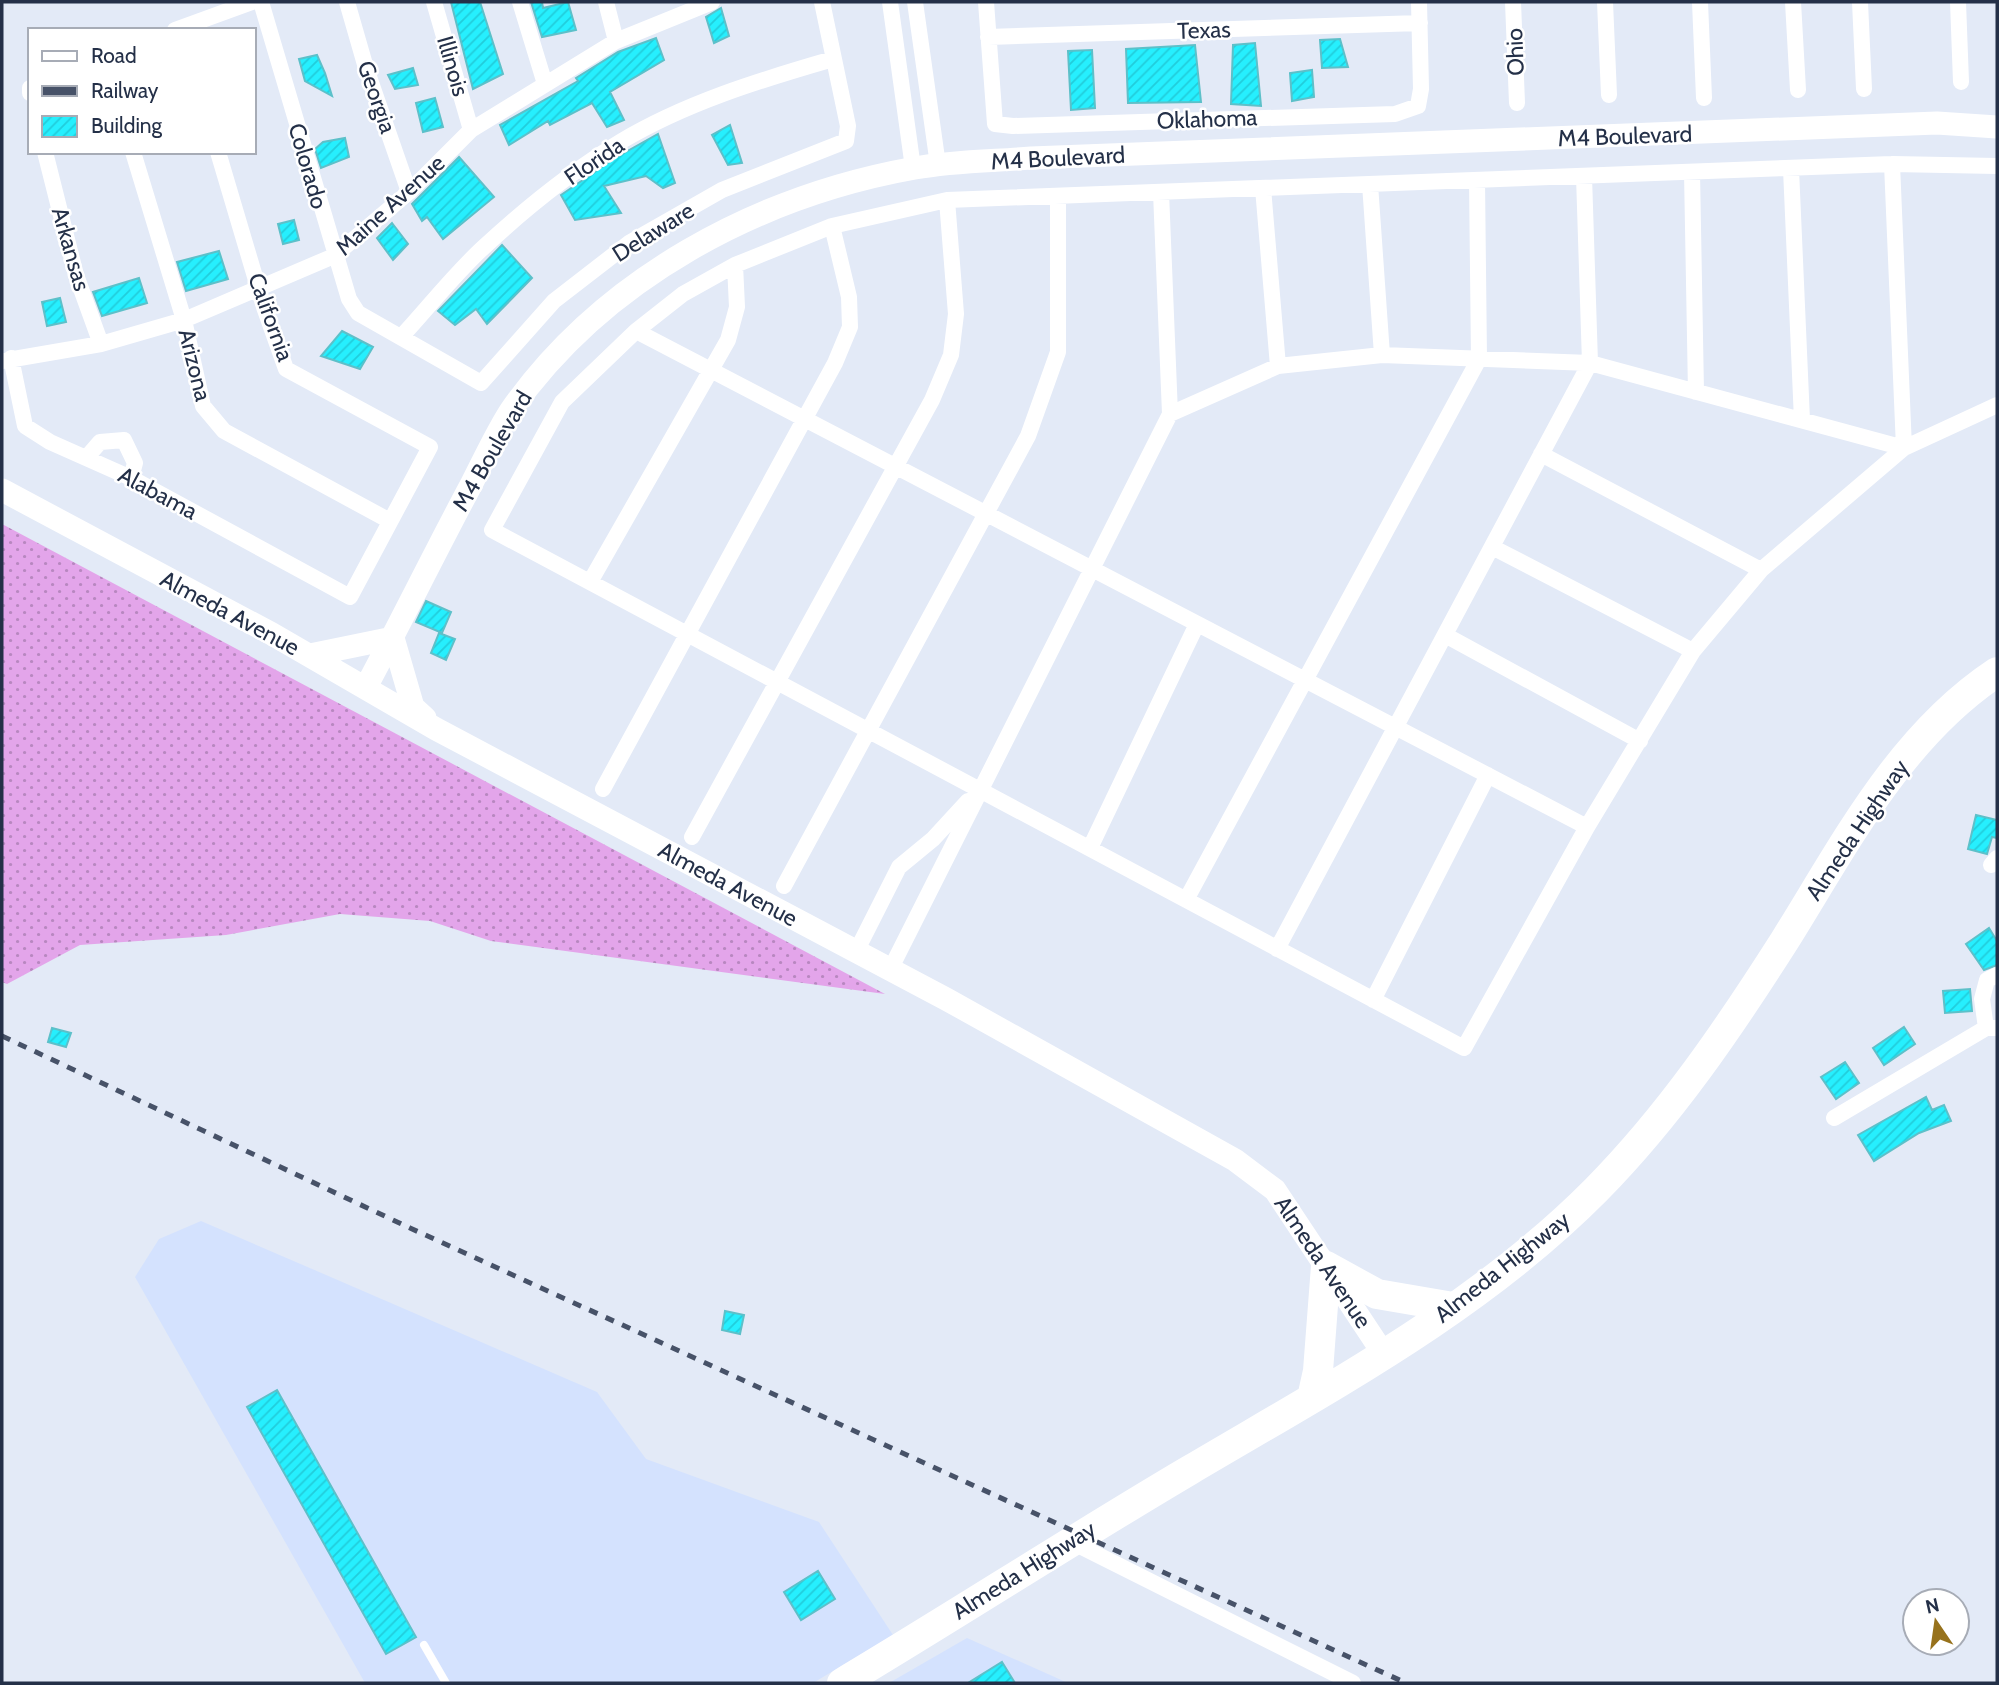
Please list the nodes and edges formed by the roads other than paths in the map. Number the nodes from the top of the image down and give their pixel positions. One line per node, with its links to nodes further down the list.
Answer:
1 (252, 2): 20 (street)
2 (261, 2): 51 (street, Colorado)
3 (347, 2): 46 (street, Georgia)
4 (434, 2): 32 (street, Illinois)
5 (520, 2): 25 (street)
6 (606, 2): 22 (street)
7 (822, 2): 23 (street)
8 (890, 2): 39 (street)
9 (915, 2): 36 (street)
10 (986, 2): 21 (street)
11 (1419, 2): 19 (street)
12 (1513, 2): 30 (street, Ohio)
13 (1605, 2): 28 (street)
14 (1700, 2): 29 (street)
15 (1793, 2): 27 (street)
16 (1860, 2): 26 (street)
17 (1958, 2): 24 (street)
18 (700, 3): 22 (street, Maine Avenue)
19 (1420, 23): 21 (street, Texas); 21 (street, Oklahoma)
20 (182, 28)
21 (988, 37)
22 (616, 41): 25 (street, Maine Avenue)
23 (832, 59): 56 (street, Florida); 64 (street, Delaware)
24 (1961, 82)
25 (545, 83): 32 (street, Maine Avenue)
26 (1864, 89)
27 (1798, 90)
28 (1609, 95)
29 (1704, 98)
30 (1517, 103)
31 (1997, 127): 36 (street, M4 Boulevard)
32 (471, 130): 46 (street, Maine Avenue)
33 (46, 154): 57 (street, Arkansas)
34 (135, 154): 54 (street, Arizona)
35 (219, 154): 53 (street, California)
36 (938, 164): 39 (street, M4 Boulevard)
37 (1892, 164): 38 (street); 40 (street); 70 (street)
38 (1997, 166)
39 (913, 168): 85 (street, M4 Boulevard)
40 (1791, 169): 41 (street); 69 (street)
41 (1692, 172): 42 (street); 65 (street)
42 (1584, 176): 43 (street); 61 (street)
43 (1477, 180): 44 (street); 59 (street)
44 (1370, 184): 45 (street); 58 (street)
45 (1263, 188): 47 (street); 62 (street)
46 (409, 192): 51 (street, Maine Avenue)
47 (1161, 192): 48 (street); 67 (street)
48 (1058, 196): 49 (street); 76 (street)
49 (947, 200): 50 (street); 73 (street)
50 (832, 226): 52 (street); 68 (street)
51 (334, 256): 53 (street, Maine Avenue); 56 (street, Colorado)
52 (735, 265): 55 (street); 63 (street)
53 (260, 290): 54 (street, Maine Avenue); 77 (street, California)
54 (184, 320): 57 (street, Maine Avenue); 77 (street, Arizona)
55 (636, 331): 63 (street); 81 (street)
56 (402, 337): 64 (street, Colorado)
57 (101, 344): 60 (street, Maine Avenue)
58 (1382, 355): 59 (street); 62 (street)
59 (1479, 359): 61 (street); 89 (street)
60 (7, 360): 72 (street, Alabama)
61 (1590, 363): 65 (street); 71 (street)
62 (1278, 366): 67 (street)
63 (711, 371): 68 (street); 81 (street)
64 (481, 383)
65 (1696, 392): 69 (street)
66 (1997, 405): 70 (street)
67 (1170, 414): 79 (street)
68 (804, 419): 73 (street); 83 (street)
69 (1802, 420): 70 (street)
70 (1904, 448): 80 (street)
71 (1541, 454): 78 (street); 80 (street)
72 (87, 457): 74 (street, Alabama); 74 (street)
73 (895, 466): 76 (street); 90 (street)
74 (131, 478): 77 (street, Alabama)
75 (2, 490): 87 (street, Almeda Avenue)
76 (985, 513): 79 (street); 94 (street)
77 (390, 521)
78 (1492, 547): 84 (street); 86 (street)
79 (1091, 569): 82 (street); 98 (street)
80 (1761, 570): 86 (street)
81 (590, 582): 83 (street)
82 (1197, 624): 89 (street); 101 (street)
83 (688, 634): 90 (street); 97 (street)
84 (1445, 635): 92 (street); 95 (street)
85 (393, 638): 87 (street); 91 (street, M4 Boulevard); 93 (street)
86 (1693, 652): 95 (street)
87 (310, 655): 91 (street, Almeda Avenue)
88 (1997, 672): 112 (highway, Almeda Highway)
89 (1305, 680): 92 (street); 103 (street)
90 (777, 682): 94 (street); 100 (street)
91 (366, 687): 93 (street, Almeda Avenue)
92 (1396, 727): 96 (street); 104 (street)
93 (436, 729): 105 (street, Almeda Avenue)
94 (868, 730): 98 (street); 102 (street)
95 (1640, 741): 99 (street)
96 (1488, 775): 99 (street); 108 (street)
97 (603, 789)
98 (979, 789): 101 (street); 105 (street); 106 (street)
99 (1587, 827): 108 (street)
100 (692, 837)
101 (1090, 848): 103 (street)
102 (784, 886)
103 (1186, 900): 104 (street)
104 (1277, 949): 108 (street)
105 (856, 952): 106 (street, Almeda Avenue)
106 (890, 970): 111 (street, Almeda Avenue)
107 (1997, 975): 109 (street)
108 (1373, 1000)
109 (1992, 1028): 110 (street)
110 (1834, 1118)
111 (1326, 1266): 112 (highway); 113 (street, Almeda Avenue); 114 (highway)
112 (1453, 1307): 113 (highway, Almeda Highway)
113 (1385, 1356): 114 (highway, Almeda Highway)
114 (1312, 1398): 115 (highway, Almeda Highway)
115 (1070, 1541): 117 (highway, Almeda Highway); 119 (street)
116 (424, 1645): 118 (lane)
117 (858, 1680)
118 (446, 1683)
119 (1353, 1683)

